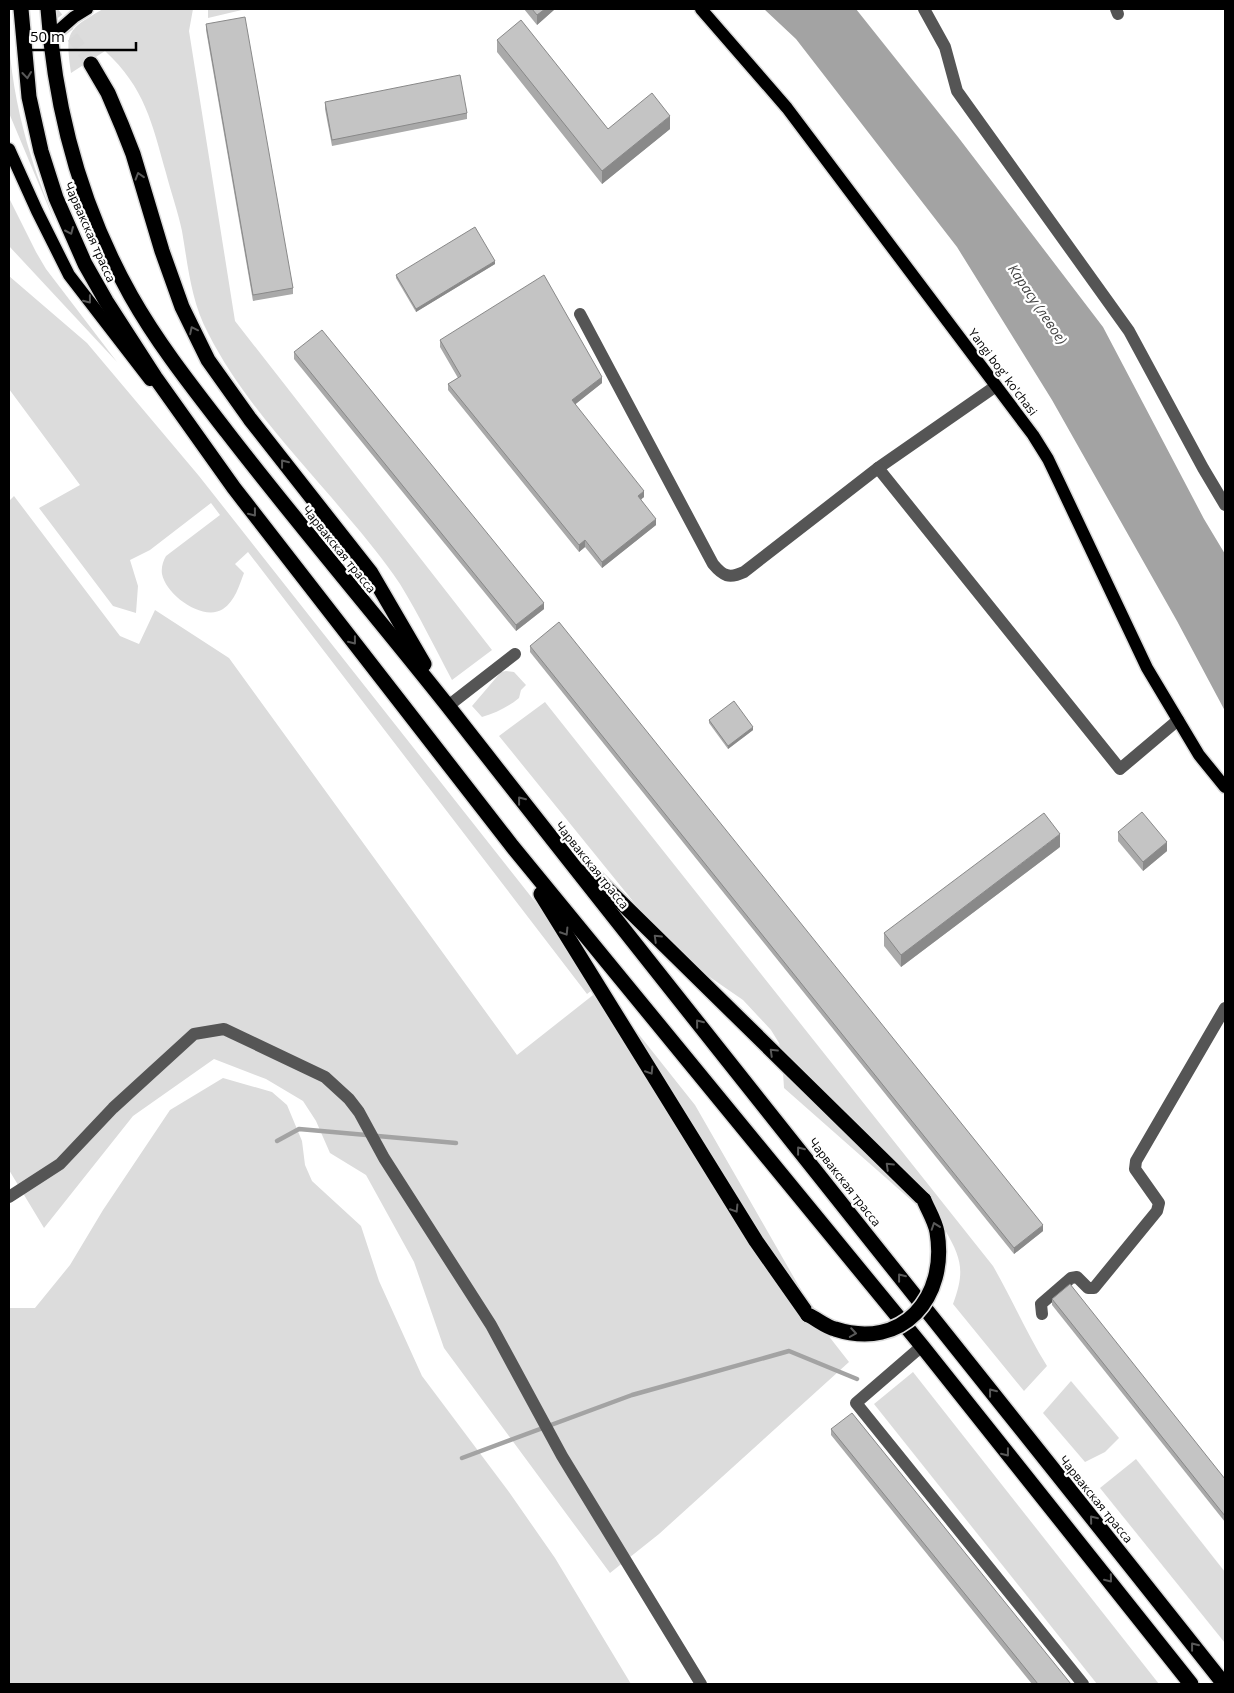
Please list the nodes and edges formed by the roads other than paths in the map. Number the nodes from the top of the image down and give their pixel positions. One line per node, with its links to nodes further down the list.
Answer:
1 (21, 9): 12 (highway, Чарвакская трасса, one-way to 12)
2 (48, 9): 6 (highway, Чарвакская трасса)
3 (87, 9): 6 (main road)
4 (701, 9): 10 (main road, Yangi bog' ko'chasi)
5 (924, 9): 13 (street)
6 (50, 38): 15 (highway, Чарвакская трасса)
7 (91, 64): 15 (highway, one-way to 7)
8 (9, 149): 12 (main road, one-way to 12)
9 (580, 314): 11 (street)
10 (996, 386): 11 (street); 16 (main road, Yangi bog' ko'chasi)
11 (878, 468): 16 (street)
12 (234, 488): 19 (highway, Чарвакская трасса, one-way to 19)
13 (1225, 505)
14 (515, 654): 15 (street)
15 (448, 706): 18 (highway, Чарвакская трасса, one-way to 15)
16 (1178, 720): 17 (main road, Yangi bog' ko'chasi)
17 (1225, 787)
18 (540, 823): 19 (highway, one-way to 18, bridge); 27 (highway, Чарвакская трасса, one-way to 18)
19 (512, 846): 23 (highway, Чарвакская трасса)
20 (1225, 1008): 22 (street)
21 (9, 1198): 24 (street)
22 (1042, 1314)
23 (922, 1346): 25 (street); 26 (highway, Чарвакская трасса, one-way to 26)
24 (701, 1684)
25 (1083, 1684)
26 (1191, 1684)
27 (1224, 1684)

